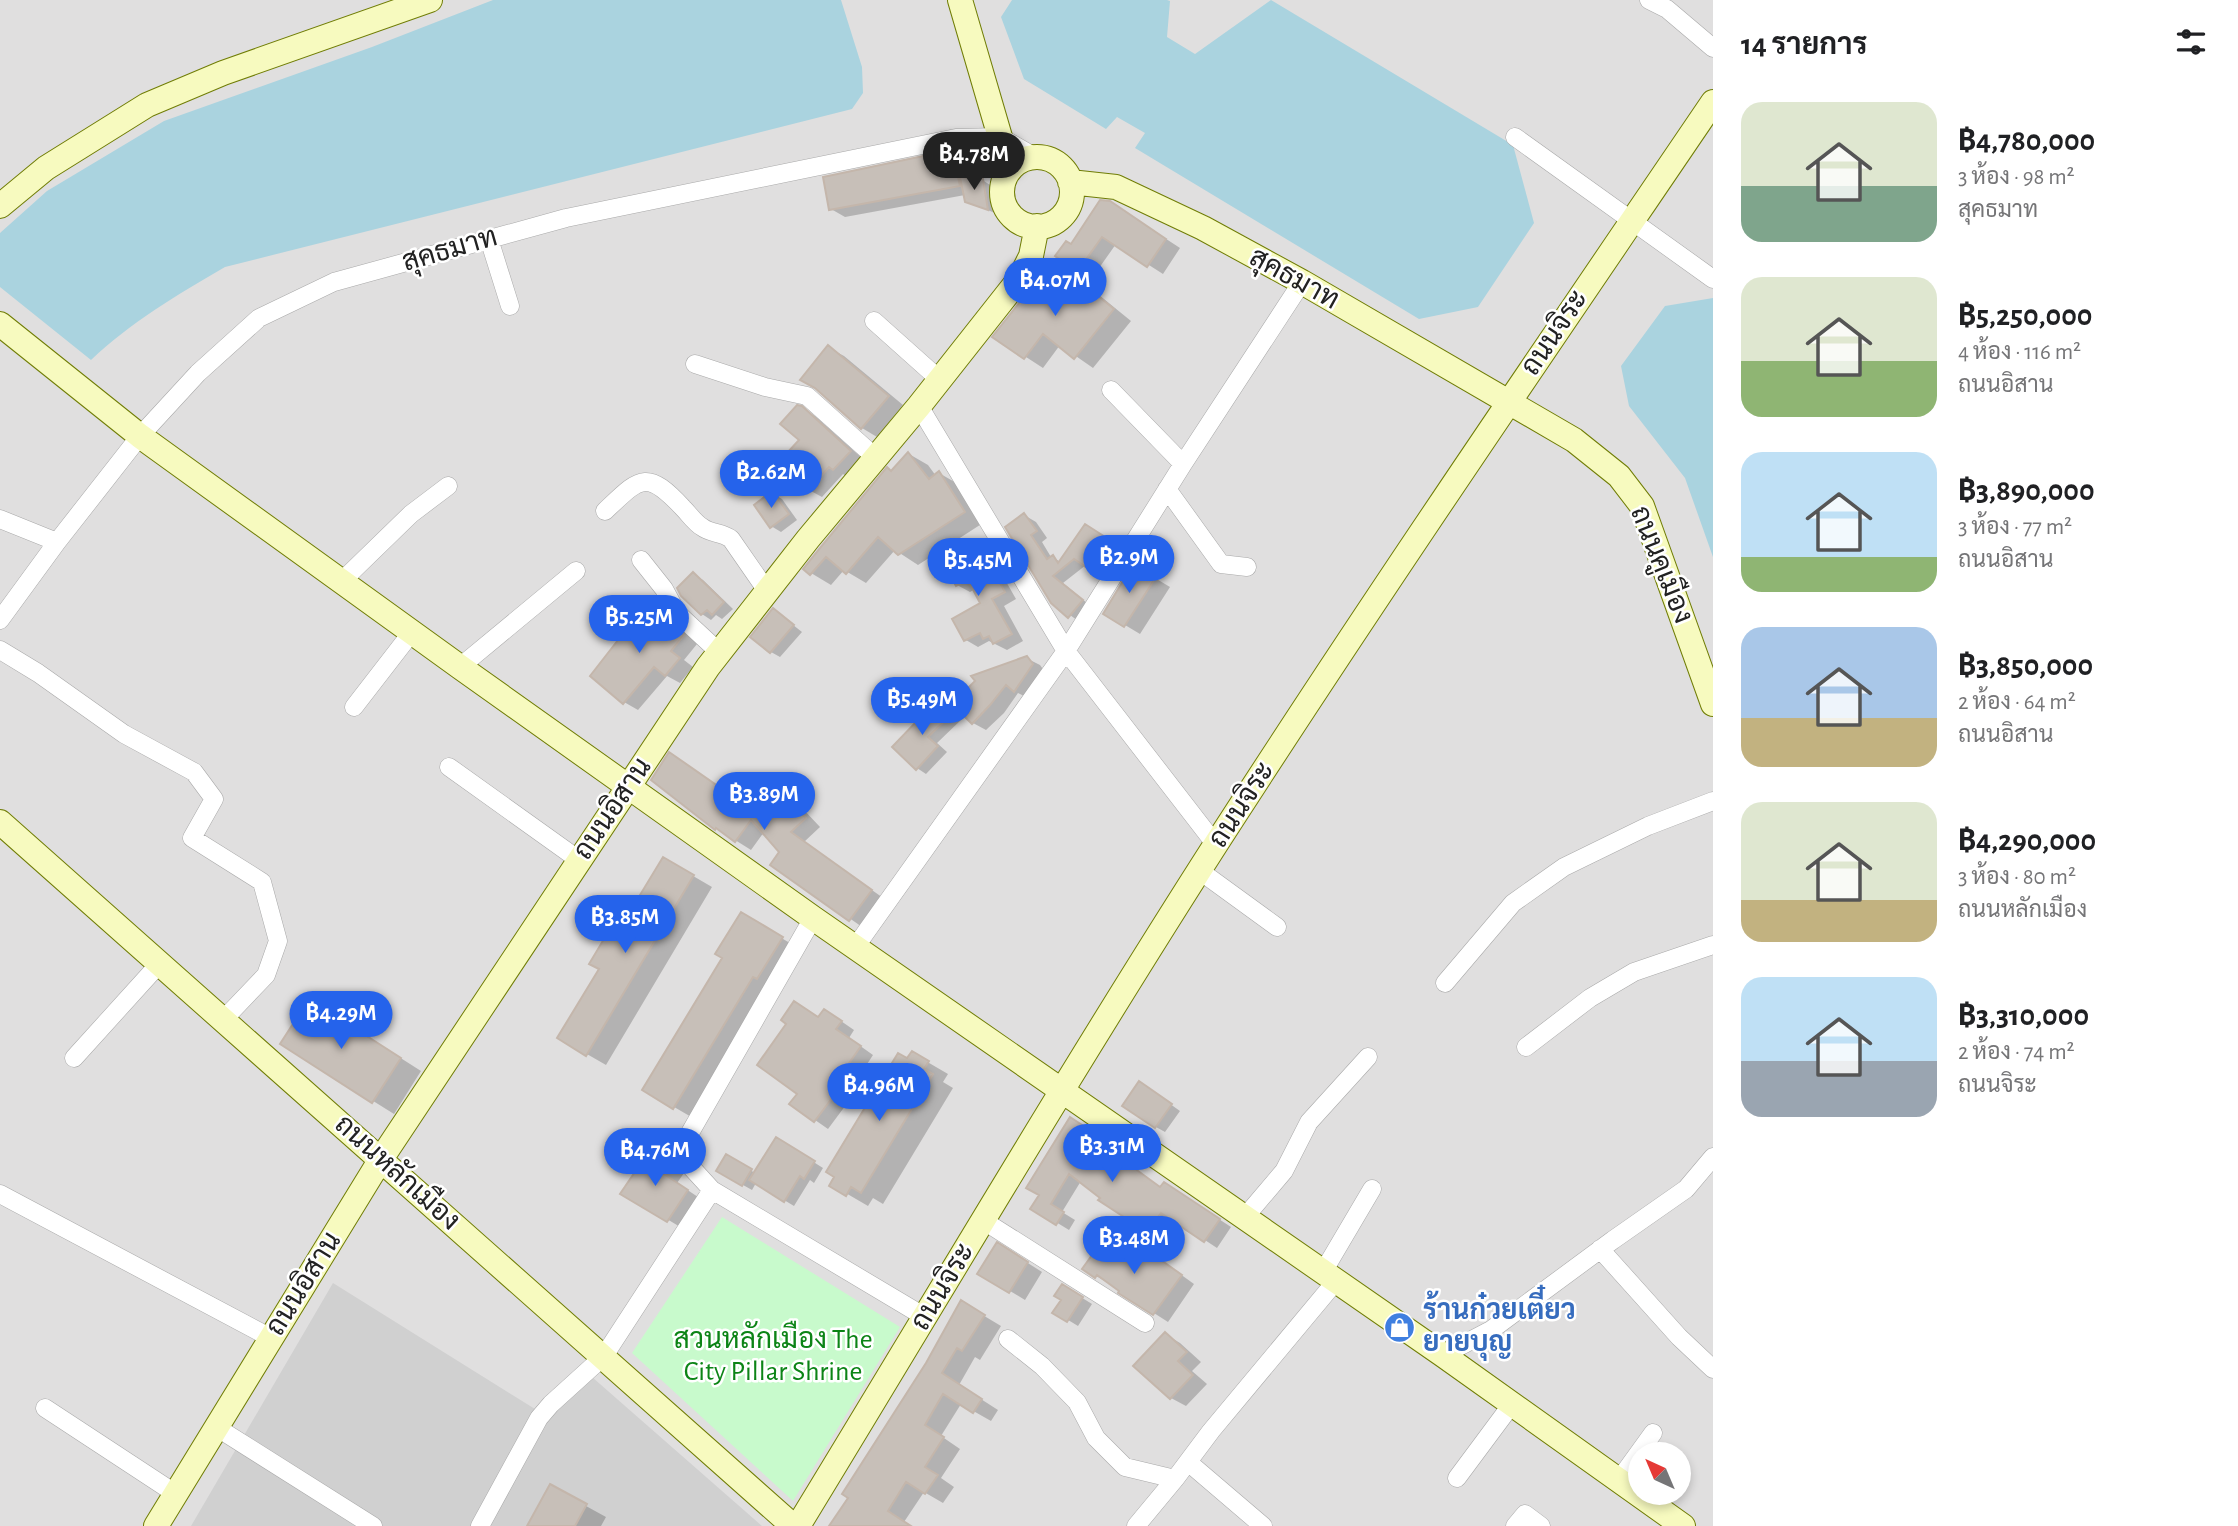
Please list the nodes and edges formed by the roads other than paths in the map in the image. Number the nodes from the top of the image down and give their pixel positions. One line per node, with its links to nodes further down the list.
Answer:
1 (430, 0): 10 (street)
2 (960, 0): 6 (street)
3 (1649, 0): 4 (street)
4 (1713, 48)
5 (1713, 102): 11 (street, ถนนจิระ)
6 (1000, 136): 8 (street); 13 (street, สุคธมาท)
7 (1515, 137): 11 (street)
8 (1035, 157): 9 (street); 12 (street)
9 (1070, 182): 12 (street); 15 (street, สุคธมาท)
10 (0, 206)
11 (1633, 220): 14 (street); 22 (street, ถนนจิระ)
12 (1037, 226): 20 (street, ถนนอิสาน)
13 (489, 239): 16 (street); 24 (street, สุคธมาท)
14 (1713, 279)
15 (1301, 282): 22 (street, สุคธมาท); 26 (street)
16 (510, 306)
17 (874, 321): 20 (street)
18 (0, 324): 24 (street)
19 (695, 364): 25 (street)
20 (940, 380): 23 (street, ถนนอิสาน)
21 (1111, 390): 26 (street)
22 (1507, 402): 43 (street, ถนนคูเมือง); 49 (street, ถนนจิระ)
23 (919, 406): 25 (street, ถนนอิสาน); 40 (street)
24 (140, 436): 31 (street, สุคธมาท); 35 (street)
25 (875, 457): 36 (street, ถนนอิสาน)
26 (1183, 464): 28 (street)
27 (448, 486): 35 (street)
28 (1167, 489): 33 (street); 40 (street)
29 (606, 511): 36 (street)
30 (0, 519): 31 (street)
31 (57, 542): 37 (street, สุคธมาท)
32 (641, 560): 41 (street)
33 (1247, 567)
34 (576, 571): 42 (street)
35 (342, 582): 38 (street)
36 (767, 592): 41 (street, ถนนอิสาน)
37 (0, 620)
38 (412, 632): 42 (street); 44 (street)
39 (0, 650): 58 (street)
40 (1066, 651): 49 (street); 55 (street)
41 (719, 652): 46 (street, ถนนอิสาน)
42 (460, 667): 46 (street)
43 (1713, 704)
44 (354, 708)
45 (449, 768): 50 (street)
46 (628, 786): 50 (street, ถนนอิสาน); 52 (street)
47 (1713, 801): 57 (street)
48 (0, 822): 56 (street, ถนนหลักเมือง)
49 (1216, 845): 51 (street, ถนนจิระ)
50 (579, 860): 64 (street, ถนนอิสาน)
51 (1200, 870): 53 (street); 62 (street, ถนนจิระ)
52 (813, 918): 55 (street); 66 (street)
53 (1278, 927)
54 (1713, 945): 59 (street)
55 (856, 946): 62 (street)
56 (160, 963): 58 (street, ถนนหลักเมือง); 61 (street)
57 (1445, 983)
58 (224, 1019): 64 (street, ถนนหลักเมือง)
59 (1526, 1047)
60 (1368, 1057): 68 (street)
61 (74, 1058)
62 (1063, 1090): 68 (street); 69 (street, ถนนจิระ)
63 (1713, 1157): 70 (street)
64 (381, 1159): 74 (street, ถนนอิสาน); 77 (street, ถนนหลักเมือง)
65 (1372, 1189): 71 (street)
66 (712, 1190): 72 (street); 77 (street)
67 (0, 1194): 74 (street)
68 (1245, 1217): 71 (street)
69 (984, 1221): 72 (street, ถนนจิระ); 73 (street)
70 (1601, 1249): 76 (street); 78 (street)
71 (1329, 1276): 76 (street); 83 (street)
72 (925, 1318): 92 (street, ถนนจิระ)
73 (1145, 1323)
74 (271, 1338): 81 (street, ถนนอิสาน)
75 (1008, 1339): 85 (street)
76 (1443, 1355): 79 (street)
77 (604, 1356): 90 (street); 91 (street, ถนนหลักเมือง)
78 (1713, 1369)
79 (1512, 1404): 84 (street); 86 (street)
80 (45, 1408): 87 (street)
81 (216, 1427): 87 (street, ถนนอิสาน); 89 (street)
82 (1653, 1433): 86 (street)
83 (1188, 1462): 85 (street); 94 (street)
84 (1457, 1478)
85 (1175, 1479): 93 (street)
86 (1619, 1480): 97 (street)
87 (176, 1494): 88 (street, ถนนอิสาน)
88 (156, 1526)
89 (373, 1526)
90 (480, 1526)
91 (793, 1526)
92 (798, 1526)
93 (1136, 1526)
94 (1263, 1526)
95 (1515, 1526): 96 (street)
96 (1541, 1526)
97 (1683, 1526)

